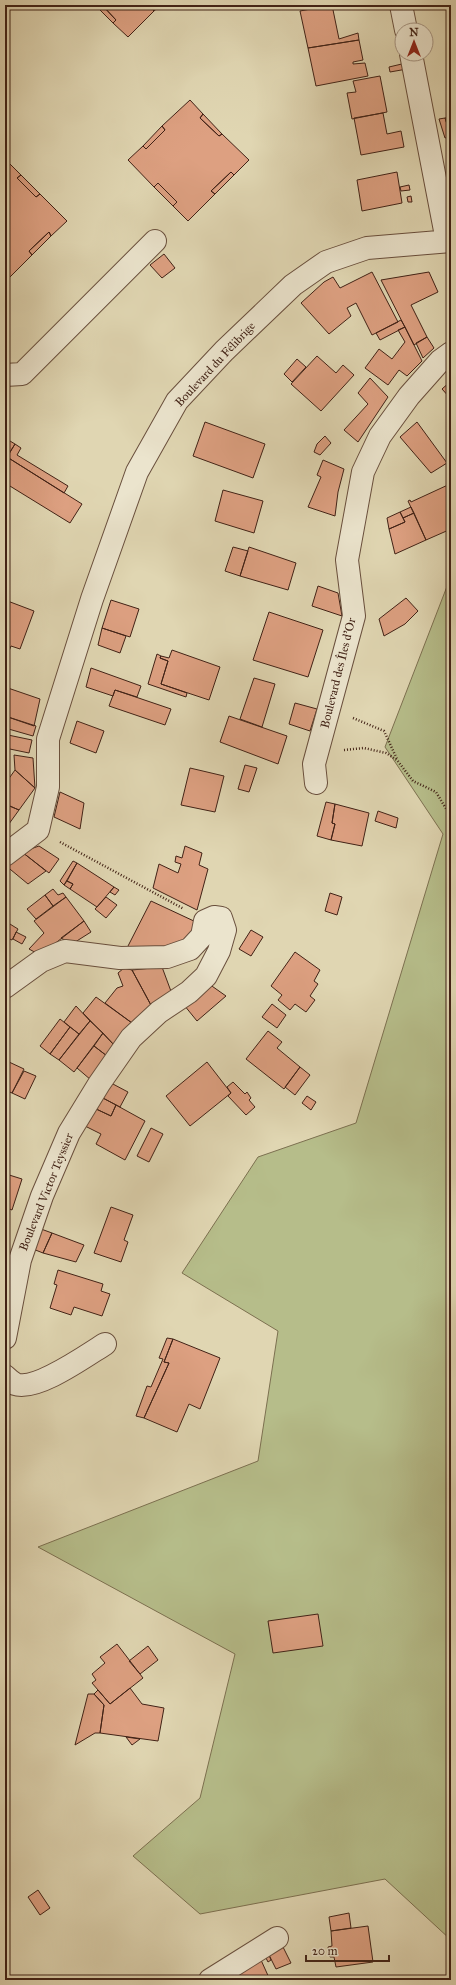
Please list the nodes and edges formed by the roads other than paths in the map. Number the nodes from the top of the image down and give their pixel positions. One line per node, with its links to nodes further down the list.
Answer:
1 (401, 5): 2 (street)
2 (404, 22)
3 (413, 62): 5 (street)
4 (155, 241): 7 (street)
5 (449, 241): 9 (street, Boulevard du Félibrige)
6 (451, 353): 8 (street, Boulevard des Îles d'Or)
7 (5, 375)
8 (316, 783)
9 (5, 855)
10 (5, 987): 11 (street, Boulevard Victor Teyssier)
11 (5, 1338)
12 (105, 1344): 13 (street)
13 (5, 1376)
14 (277, 1938): 15 (street)
15 (210, 1980)

